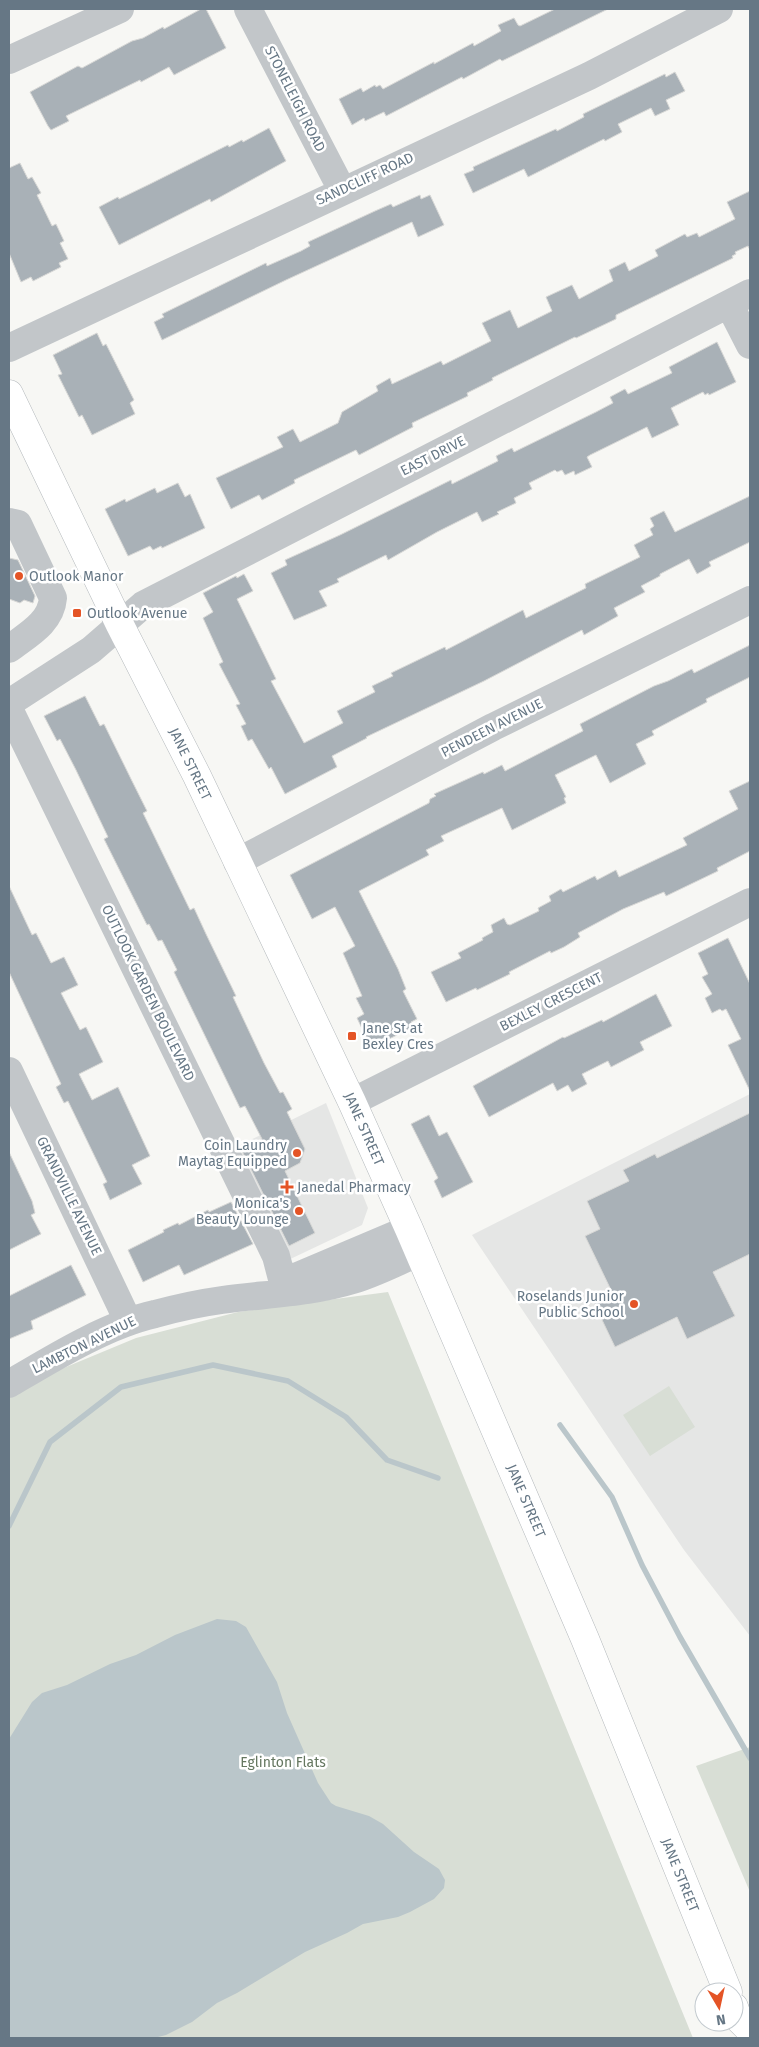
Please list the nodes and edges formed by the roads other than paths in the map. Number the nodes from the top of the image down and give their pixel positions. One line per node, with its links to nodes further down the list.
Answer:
1 (120, 9): 4 (street)
2 (248, 9): 5 (street, STONELEIGH ROAD)
3 (719, 9): 5 (street, SANDCLIFF ROAD)
4 (9, 60)
5 (342, 190): 8 (street, SANDCLIFF ROAD)
6 (740, 299): 7 (street); 12 (street, EAST DRIVE)
7 (750, 345)
8 (9, 348)
9 (9, 394): 12 (main road, JANE STREET)
10 (9, 522): 13 (street)
11 (750, 600): 15 (street, PENDEEN AVENUE)
12 (120, 625): 14 (street); 15 (main road, JANE STREET)
13 (9, 649)
14 (11, 700): 20 (street, OUTLOOK GARDEN BOULEVARD)
15 (237, 862): 18 (main road, JANE STREET)
16 (750, 902): 18 (street, BEXLEY CRESCENT)
17 (9, 1071): 22 (street, GRANDVILLE AVENUE)
18 (352, 1102): 19 (main road, JANE STREET)
19 (414, 1241): 20 (street, LAMBTON AVENUE); 21 (street, LAMBTON AVENUE); 24 (main road, JANE STREET)
20 (282, 1279): 21 (street, LAMBTON AVENUE)
21 (220, 1300): 22 (street, LAMBTON AVENUE)
22 (128, 1321): 23 (street, LAMBTON AVENUE)
23 (9, 1384)
24 (724, 1982)

